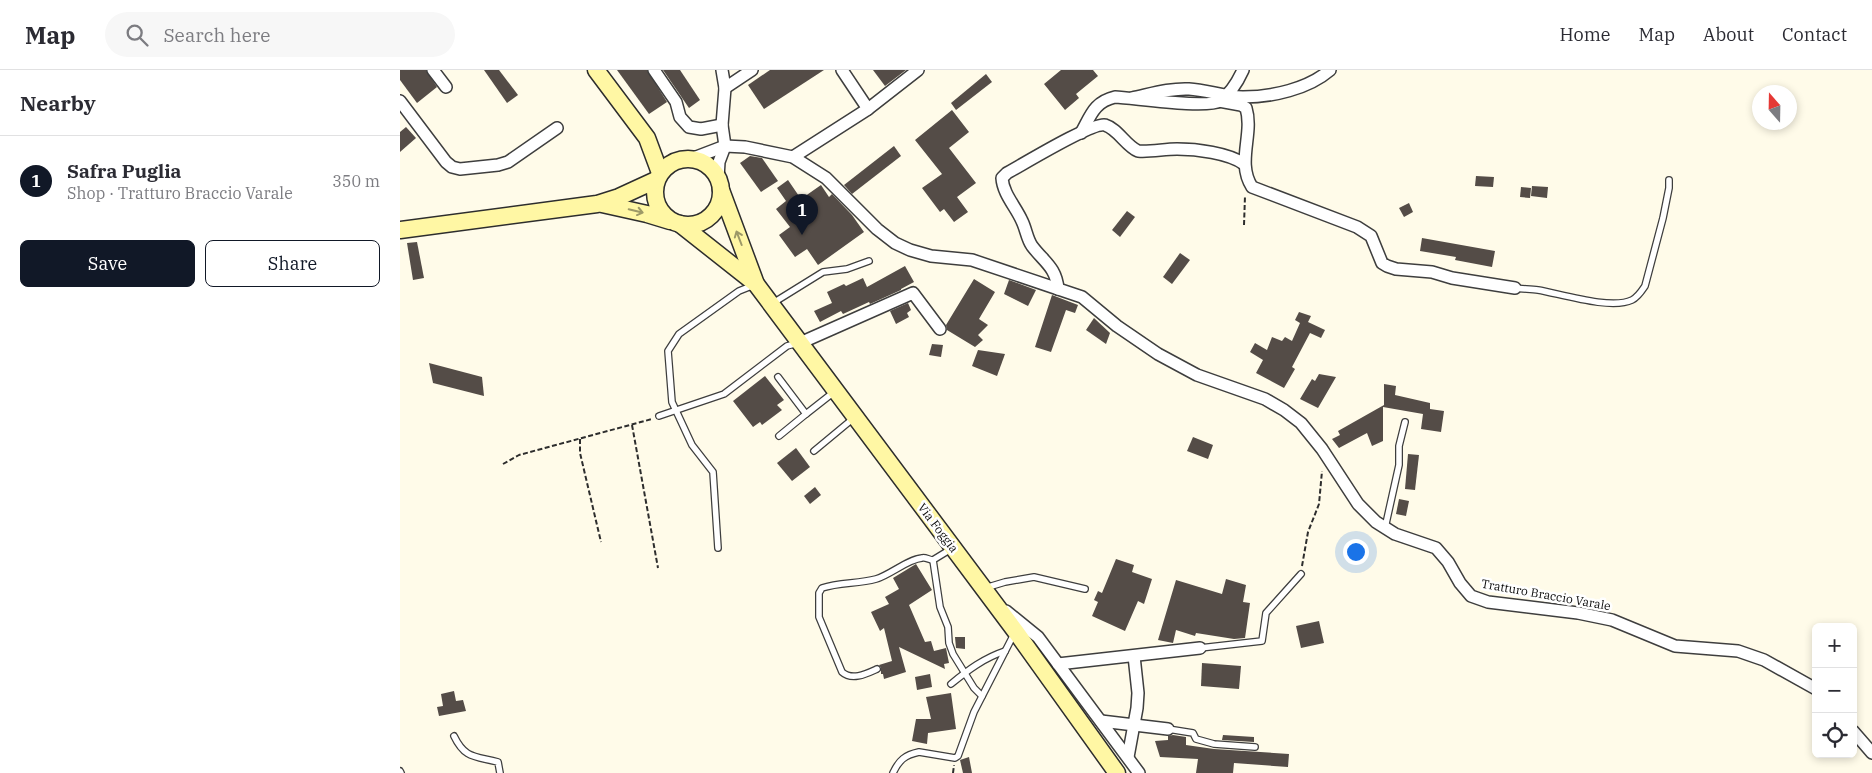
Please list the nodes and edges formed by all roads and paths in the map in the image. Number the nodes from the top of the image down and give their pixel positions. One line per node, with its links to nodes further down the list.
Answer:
1 (433, 70): 10 (street)
2 (596, 70): 18 (main road, Via Foggia)
3 (654, 70): 15 (street)
4 (722, 70): 11 (street)
5 (752, 70): 11 (street)
6 (842, 70): 14 (street)
7 (918, 70): 14 (street)
8 (1243, 70): 12 (street)
9 (1330, 70): 12 (street)
10 (446, 87)
11 (725, 88): 15 (street)
12 (1223, 98): 17 (street); 22 (street)
13 (400, 101): 16 (street)
14 (868, 109): 20 (street)
15 (722, 125): 19 (street)
16 (557, 128)
17 (1081, 133): 22 (street); 33 (street)
18 (647, 138): 21 (main road, Via Foggia); 23 (main road, Via Foggia)
19 (725, 146): 20 (street, Tratturo Braccio Varale); 21 (street, Tratturo Braccio Varale); 25 (street)
20 (793, 157): 33 (street, Tratturo Braccio Varale)
21 (687, 159): 23 (main road); 25 (main road, Via Foggia)
22 (1245, 169): 28 (path); 32 (street)
23 (658, 176): 26 (main road); 27 (main road, Via Foggia)
24 (1669, 180): 32 (lane)
25 (720, 184): 27 (main road); 31 (main road, Via Foggia, one-way to 25)
26 (597, 204): 27 (main road, one-way to 27); 29 (main road)
27 (677, 223): 31 (main road, Via Foggia)
28 (1244, 225)
29 (400, 230)
30 (870, 261): 34 (lane)
31 (756, 284): 34 (main road, Via Foggia); 39 (lane)
32 (1515, 288)
33 (1058, 289): 47 (street, Tratturo Braccio Varale)
34 (771, 304): 36 (main road, Via Foggia)
35 (940, 329): 36 (street)
36 (800, 343): 38 (main road, Via Foggia); 39 (lane)
37 (778, 377): 40 (lane)
38 (836, 391): 40 (lane); 42 (main road, Via Foggia)
39 (676, 411): 41 (lane); 52 (lane)
40 (806, 414): 45 (lane)
41 (659, 416): 44 (path)
42 (855, 417): 48 (lane); 53 (main road, Via Foggia)
43 (1404, 422): 50 (lane)
44 (632, 425): 46 (path); 55 (path)
45 (779, 436)
46 (580, 439): 49 (path); 51 (path)
47 (1322, 449): 50 (street, Tratturo Braccio Varale); 56 (path)
48 (814, 451)
49 (503, 464)
50 (1385, 528): 67 (street, Tratturo Braccio Varale)
51 (601, 542)
52 (718, 548)
53 (953, 548): 54 (lane); 58 (main road, Via Foggia)
54 (934, 560): 64 (lane); 65 (lane)
55 (658, 568)
56 (1301, 574): 60 (lane)
57 (1085, 589): 58 (lane)
58 (987, 594): 59 (main road, Via Foggia); 63 (street)
59 (1016, 632): 61 (lane); 79 (main road, Via Foggia)
60 (1200, 648): 62 (street)
61 (1005, 651): 65 (lane); 68 (lane)
62 (1134, 656): 63 (street); 70 (street)
63 (1058, 664): 69 (street)
64 (877, 669)
65 (965, 672): 66 (lane); 68 (lane)
66 (951, 684)
67 (1812, 687)
68 (982, 696): 78 (lane)
69 (1100, 721): 70 (street); 76 (street)
70 (1134, 724): 71 (street); 76 (street)
71 (1168, 729): 74 (lane)
72 (454, 736): 77 (lane)
73 (1857, 736): 75 (street)
74 (1255, 747)
75 (1872, 753)
76 (1128, 757): 80 (street)
77 (500, 773)
78 (893, 773)
79 (1117, 773)
80 (1139, 773)

